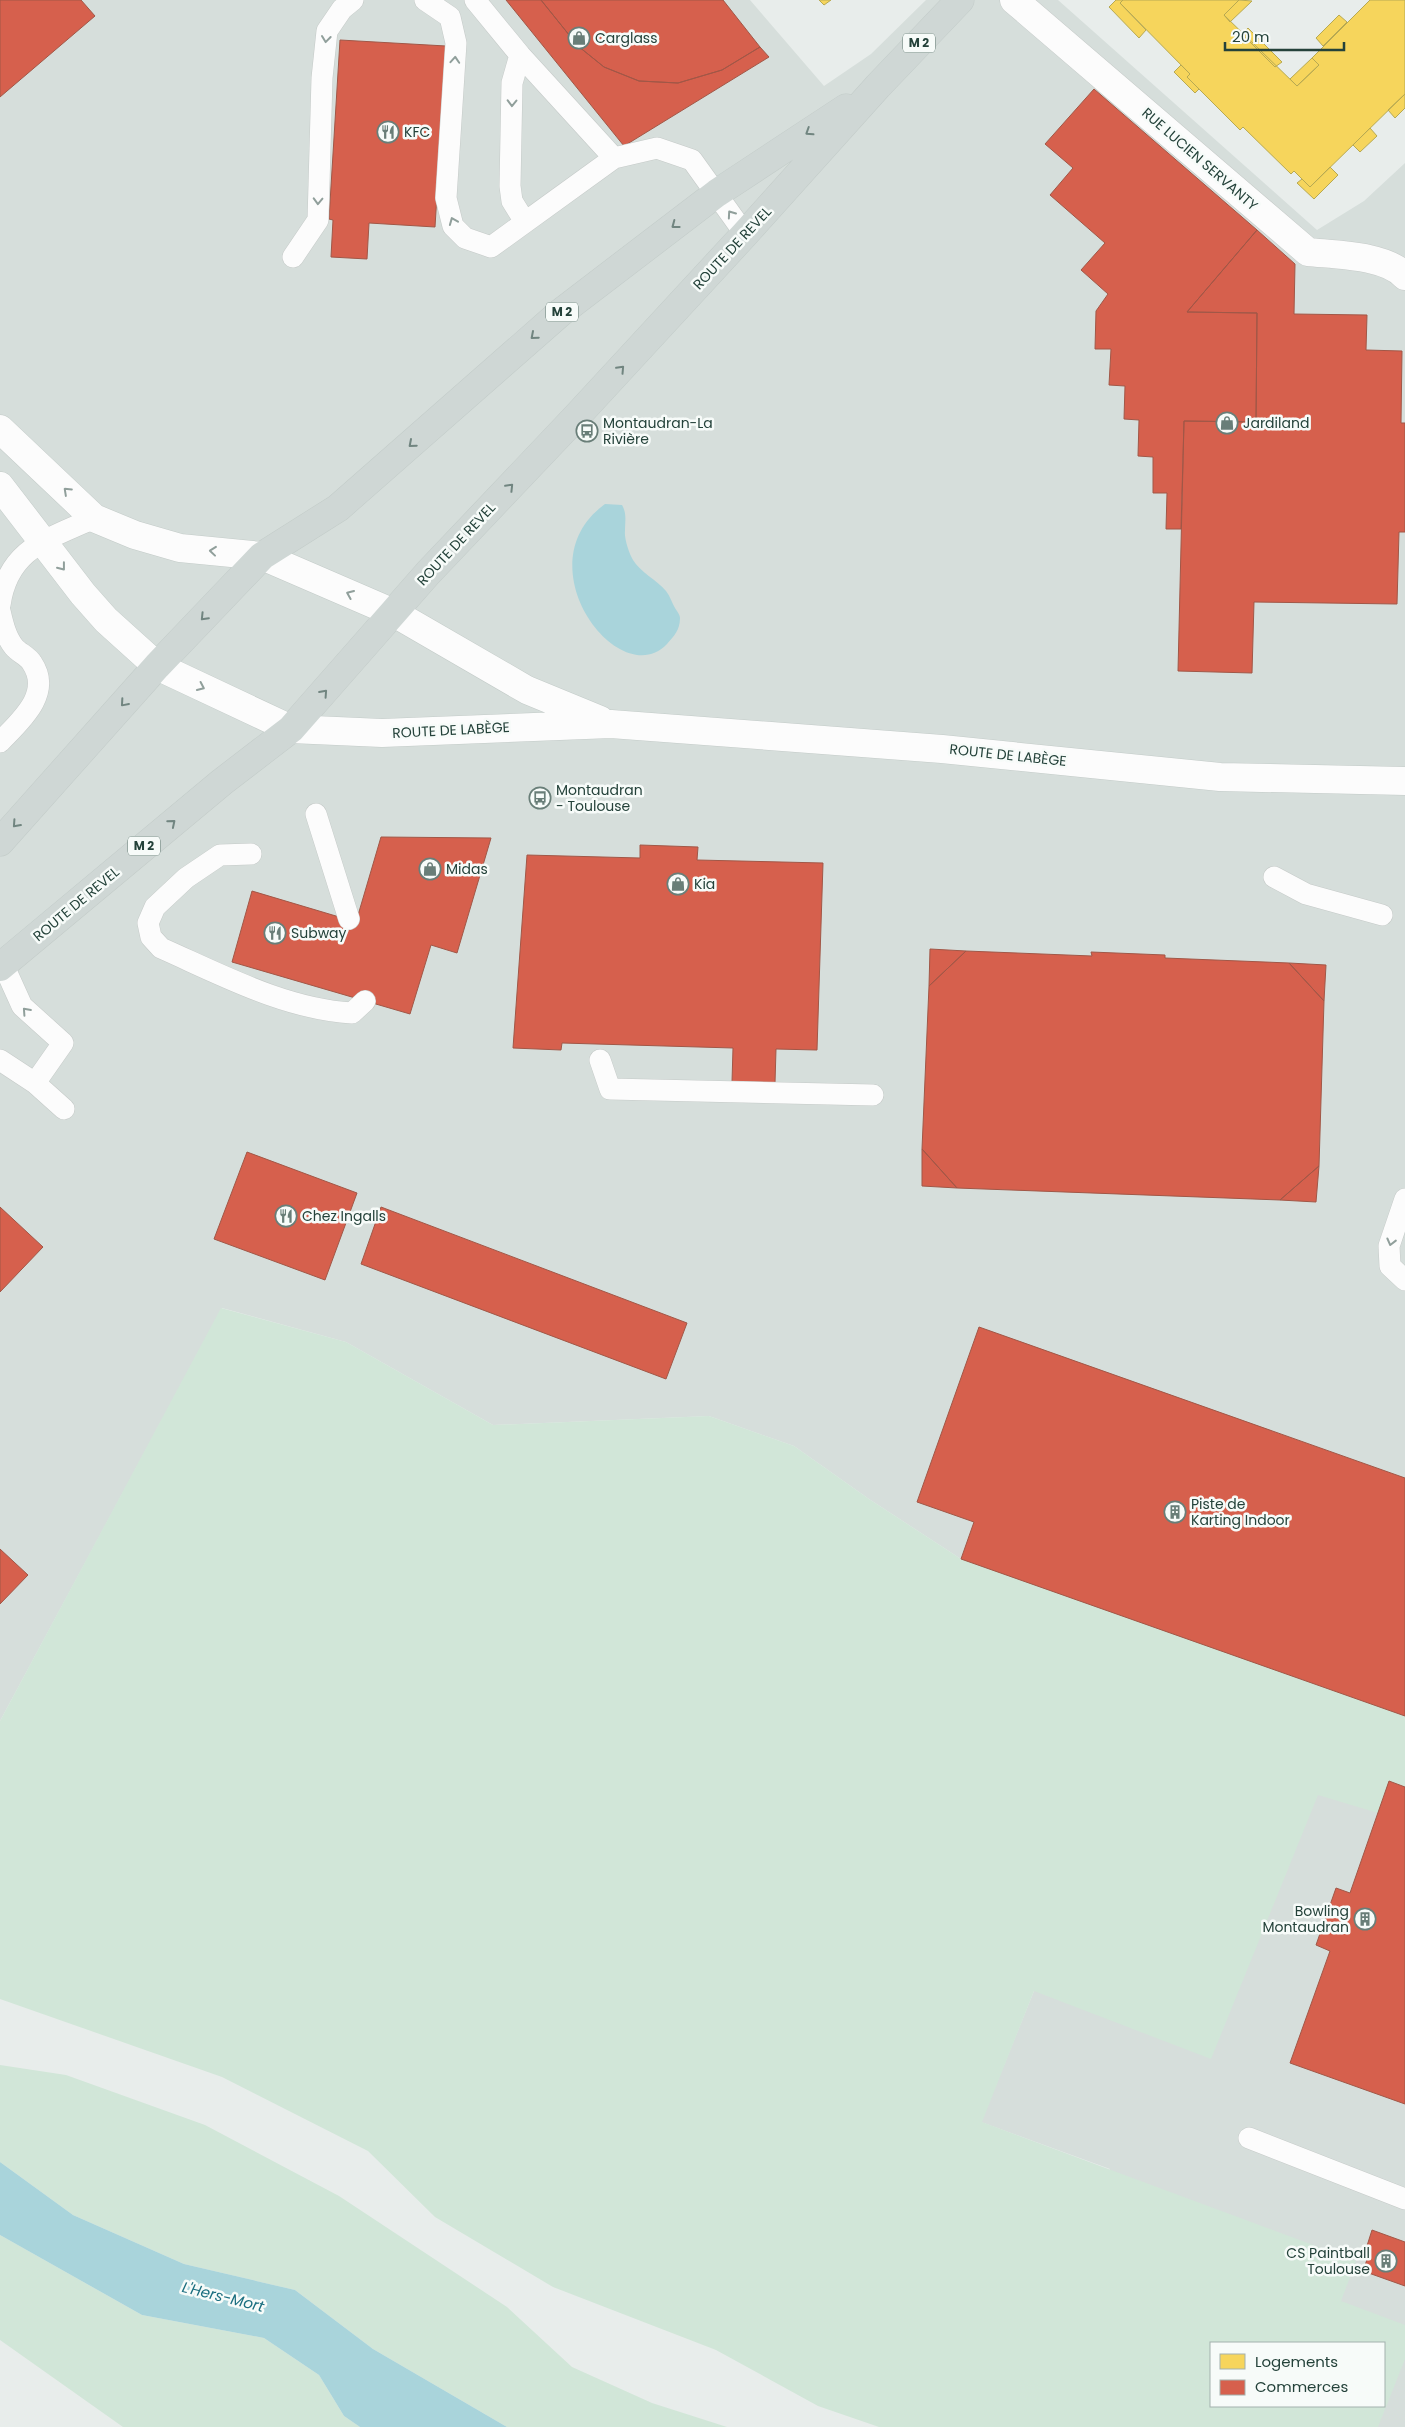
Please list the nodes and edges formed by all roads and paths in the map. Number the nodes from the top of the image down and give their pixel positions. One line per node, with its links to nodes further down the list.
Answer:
1 (353, 0): 12 (lane, one-way to 12)
2 (426, 0): 10 (lane, one-way to 2)
3 (475, 0): 6 (lane)
4 (960, 0): 7 (main road, ROUTE DE REVEL / M 2)
5 (1014, 0): 13 (main road, RUE LUCIEN SERVANTY)
6 (520, 56): 8 (lane); 10 (lane, one-way to 10)
7 (878, 86): 9 (main road, ROUTE DE REVEL / M 2, one-way to 9); 11 (main road, ROUTE DE REVEL / M 2)
8 (614, 158): 9 (lane); 10 (lane)
9 (717, 193): 11 (lane, one-way to 9); 18 (main road, ROUTE DE REVEL / M 2, one-way to 18)
10 (525, 222)
11 (745, 234): 21 (main road, ROUTE DE REVEL / M 2, one-way to 11)
12 (292, 257)
13 (1405, 276)
14 (0, 429): 16 (main road, one-way to 14)
15 (0, 486): 17 (main road)
16 (94, 518): 17 (lane); 18 (main road, ROUTE DE LABÈGE, one-way to 16)
17 (42, 542): 19 (lane); 22 (main road, one-way to 22)
18 (262, 556): 21 (main road, ROUTE DE LABÈGE, one-way to 18); 22 (main road, ROUTE DE REVEL, one-way to 22)
19 (0, 605)
20 (0, 611): 25 (lane)
21 (394, 613): 23 (main road, ROUTE DE LABÈGE); 24 (main road, ROUTE DE REVEL, one-way to 21)
22 (157, 666): 24 (main road, one-way to 24); 28 (main road, ROUTE DE REVEL, one-way to 28)
23 (611, 724): 24 (main road, ROUTE DE LABÈGE); 26 (main road, ROUTE DE LABÈGE)
24 (291, 729): 33 (main road, ROUTE DE REVEL / M 2, one-way to 24)
25 (0, 742)
26 (1405, 781)
27 (316, 814): 32 (lane)
28 (0, 842)
29 (251, 854): 34 (lane)
30 (1274, 876): 31 (lane)
31 (1382, 915)
32 (349, 919)
33 (1, 965): 37 (lane, one-way to 33)
34 (365, 1001)
35 (0, 1060): 37 (lane)
36 (600, 1060): 38 (lane)
37 (35, 1083): 39 (lane)
38 (873, 1095)
39 (64, 1109)
40 (1405, 1200): 41 (lane, one-way to 41)
41 (1405, 1280)
42 (1249, 2138): 43 (lane)
43 (1405, 2199)

